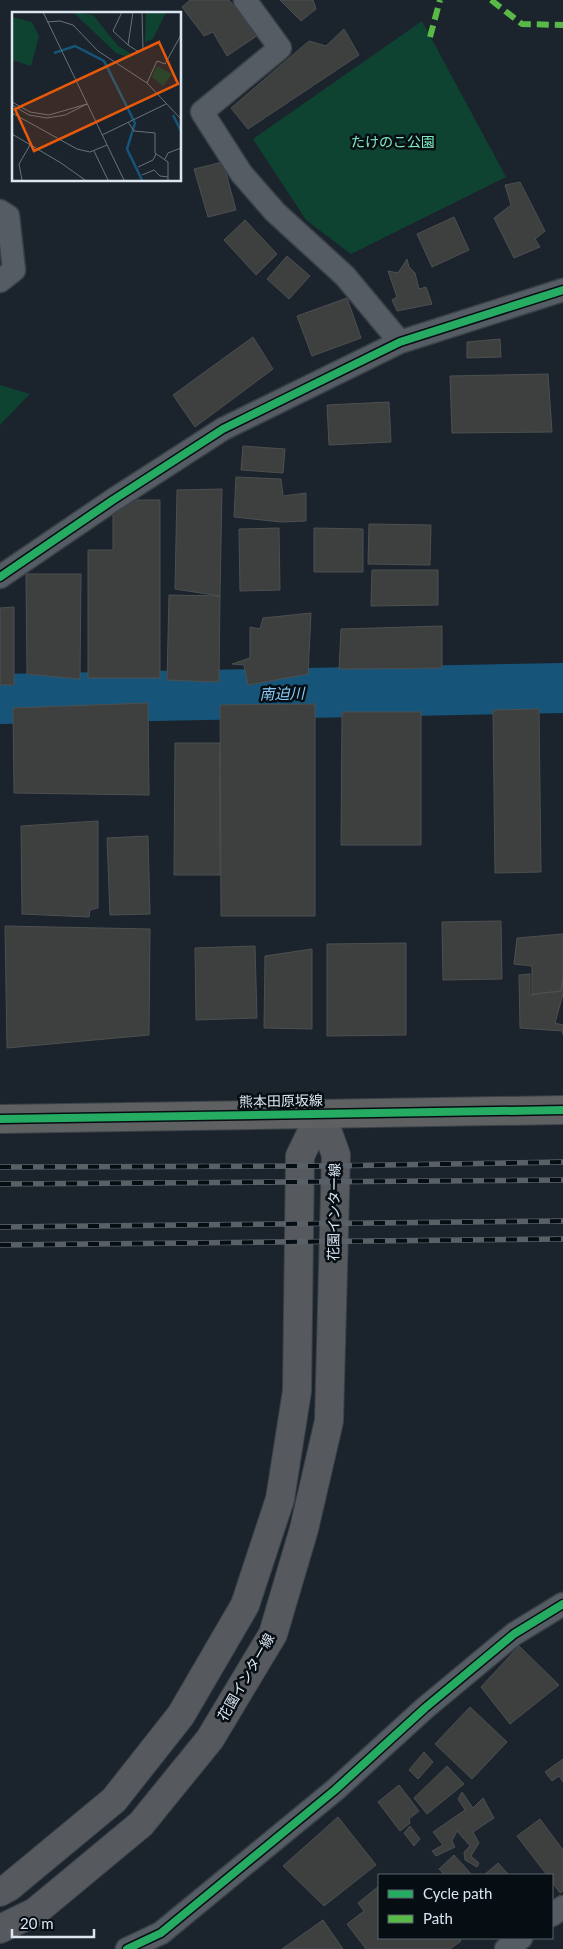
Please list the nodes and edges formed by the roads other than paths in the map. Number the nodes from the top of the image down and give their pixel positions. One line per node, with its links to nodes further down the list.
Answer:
1 (245, 0): 5 (street)
2 (0, 211): 3 (street)
3 (0, 281)
4 (563, 290): 5 (street)
5 (400, 342): 6 (street)
6 (0, 577)
7 (563, 1110): 8 (main road, 熊本田原坂線)
8 (321, 1113): 9 (main road, 熊本田原坂線); 11 (main road); 12 (main road, 花園インター線)
9 (0, 1119)
10 (563, 1604): 14 (street)
11 (0, 1892)
12 (0, 1929)
13 (520, 1939): 15 (street)
14 (127, 1949)
15 (506, 1949)

